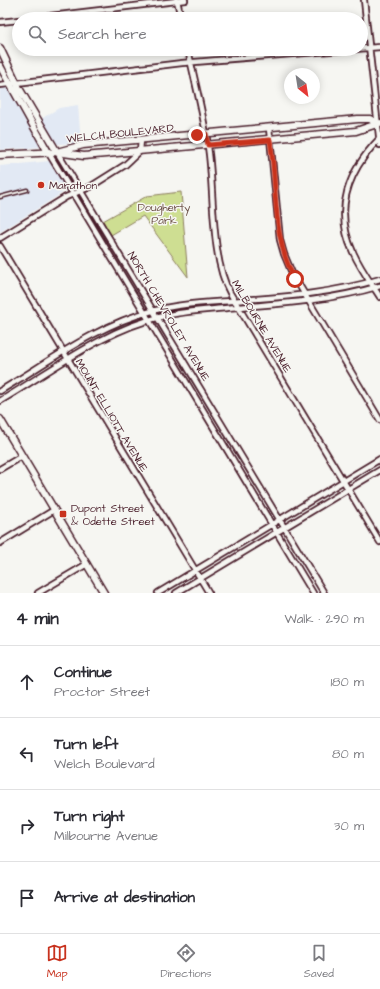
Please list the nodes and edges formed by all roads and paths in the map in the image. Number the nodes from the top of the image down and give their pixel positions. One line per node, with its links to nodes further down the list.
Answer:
1 (177, 0): 2 (street); 4 (street); 5 (street)
2 (185, 0)
3 (364, 0): 6 (street)
4 (81, 12)
5 (180, 12)
6 (365, 12)
7 (12, 21): 8 (street)
8 (0, 22)
9 (368, 38): 12 (street)
10 (380, 47): 12 (street)
11 (0, 48): 18 (main road, NORTH CHEVROLET AVENUE)
12 (369, 48): 20 (street)
13 (189, 56): 15 (street, MILBOURNE AVENUE)
14 (267, 56): 15 (street)
15 (190, 62): 18 (street); 22 (street, MILBOURNE AVENUE)
16 (0, 66): 17 (main road, NORTH CHEVROLET AVENUE)
17 (9, 84): 18 (street); 19 (street); 29 (main road, NORTH CHEVROLET AVENUE)
18 (17, 84): 30 (main road, NORTH CHEVROLET AVENUE)
19 (0, 85)
20 (378, 123): 21 (main road, WELCH BOULEVARD); 23 (street); 25 (main road, WELCH BOULEVARD)
21 (269, 128): 22 (main road, WELCH BOULEVARD); 25 (street)
22 (206, 134): 24 (main road, WELCH BOULEVARD); 27 (street, MILBOURNE AVENUE)
23 (380, 138): 26 (street); 39 (street)
24 (141, 140): 28 (street); 30 (main road, WELCH BOULEVARD)
25 (270, 140): 27 (main road, WELCH BOULEVARD); 42 (street)
26 (380, 144)
27 (208, 145): 28 (main road, WELCH BOULEVARD); 44 (street, MILBOURNE AVENUE)
28 (140, 151): 30 (main road, WELCH BOULEVARD); 33 (street)
29 (48, 152): 30 (main road, WELCH BOULEVARD); 31 (main road, WELCH BOULEVARD); 34 (street, NORTH CHEVROLET AVENUE)
30 (57, 152): 33 (street, NORTH CHEVROLET AVENUE)
31 (0, 155)
32 (27, 190): 35 (lane)
33 (81, 191): 34 (street); 47 (street, NORTH CHEVROLET AVENUE)
34 (73, 194): 36 (street); 48 (street, NORTH CHEVROLET AVENUE)
35 (0, 197)
36 (0, 238)
37 (0, 246): 51 (street, MOUNT ELLIOTT AVENUE)
38 (380, 279): 39 (street)
39 (370, 282): 41 (street); 42 (street)
40 (380, 286): 41 (street)
41 (374, 288): 43 (street); 45 (street)
42 (305, 294): 44 (street); 45 (street)
43 (380, 297)
44 (235, 300): 46 (street, MILBOURNE AVENUE); 47 (street)
45 (309, 301): 46 (street); 57 (street)
46 (239, 307): 49 (street); 63 (street, MILBOURNE AVENUE)
47 (153, 310): 48 (street); 49 (street, NORTH CHEVROLET AVENUE)
48 (144, 313): 50 (street, NORTH CHEVROLET AVENUE); 51 (street)
49 (158, 317): 50 (street); 56 (street, NORTH CHEVROLET AVENUE)
50 (149, 320): 52 (street); 58 (street, NORTH CHEVROLET AVENUE)
51 (64, 352): 52 (street, MOUNT ELLIOTT AVENUE); 53 (street)
52 (68, 360): 54 (street); 73 (street, MOUNT ELLIOTT AVENUE)
53 (0, 391)
54 (0, 401)
55 (0, 419): 59 (main road)
56 (220, 420): 58 (street); 66 (street, NORTH CHEVROLET AVENUE)
57 (380, 420)
58 (212, 425): 67 (street, NORTH CHEVROLET AVENUE)
59 (22, 456): 61 (street); 65 (main road)
60 (380, 459): 63 (street)
61 (0, 469)
62 (380, 470): 64 (street)
63 (344, 481): 64 (street, MILBOURNE AVENUE); 66 (street)
64 (348, 489): 68 (street); 70 (street, MILBOURNE AVENUE)
65 (54, 510): 71 (street); 72 (main road)
66 (279, 520): 67 (street); 68 (street, NORTH CHEVROLET AVENUE)
67 (272, 524): 69 (street, NORTH CHEVROLET AVENUE); 73 (street)
68 (284, 528): 69 (street); 81 (street, NORTH CHEVROLET AVENUE)
69 (276, 533): 74 (street); 80 (street, NORTH CHEVROLET AVENUE)
70 (380, 542)
71 (0, 543)
72 (87, 564): 75 (street); 76 (main road)
73 (195, 570): 74 (street, MOUNT ELLIOTT AVENUE); 77 (street)
74 (200, 579): 78 (street); 79 (street, MOUNT ELLIOTT AVENUE)
75 (38, 593)
76 (104, 593)
77 (158, 593)
78 (176, 593)
79 (209, 593)
80 (313, 593)
81 (324, 593)

